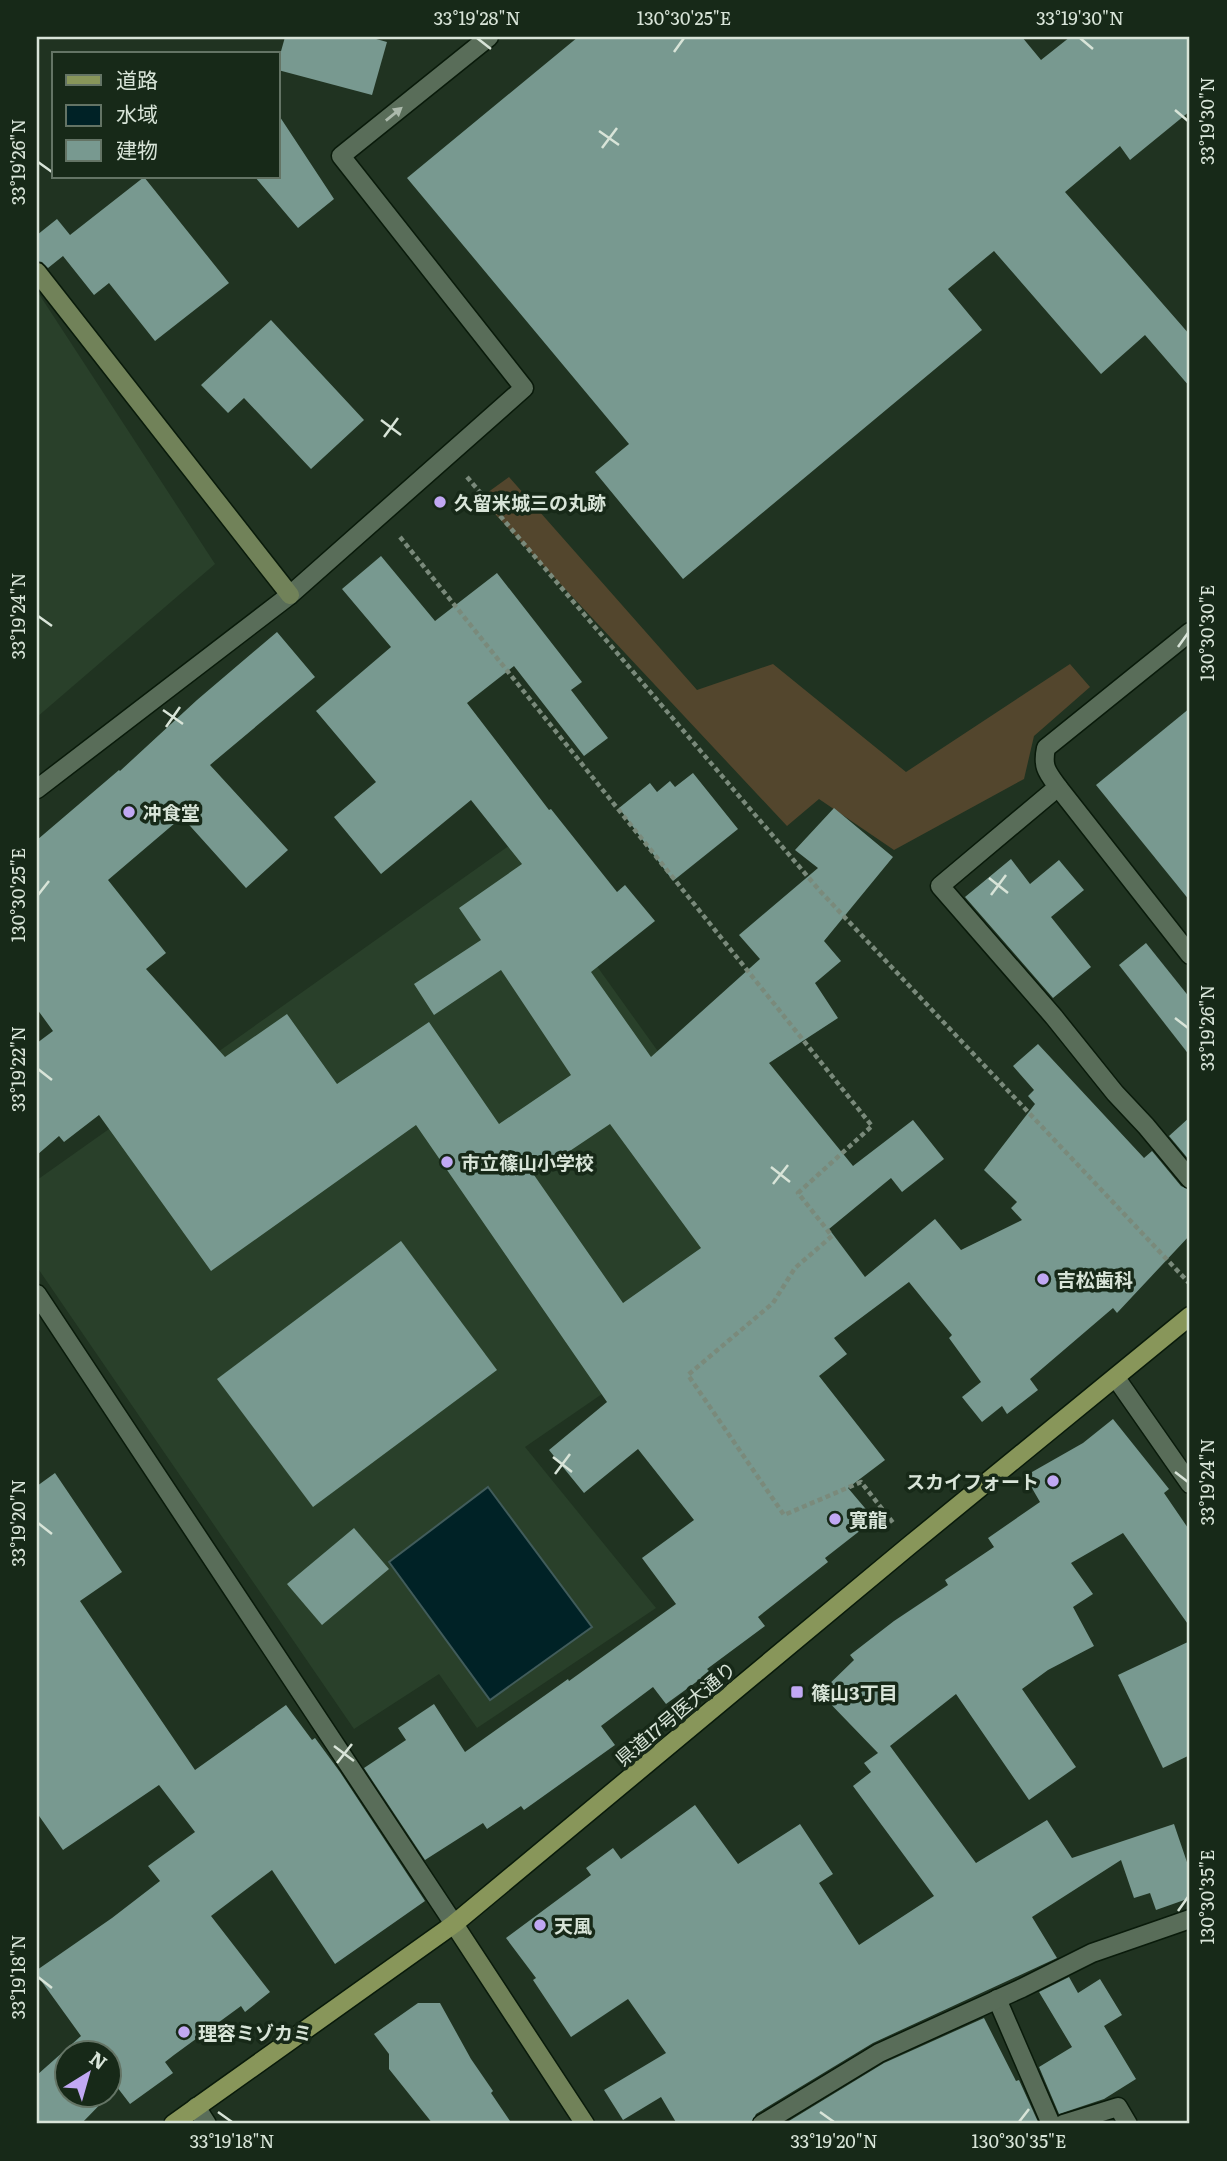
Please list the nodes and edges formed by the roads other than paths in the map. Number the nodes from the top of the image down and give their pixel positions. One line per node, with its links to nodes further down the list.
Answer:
1 (489, 37): 3 (street, one-way to 1)
2 (37, 272): 3 (street)
3 (290, 595): 6 (street)
4 (1190, 632): 5 (street)
5 (1058, 788): 7 (street); 8 (street)
6 (37, 789)
7 (1190, 955)
8 (1190, 1179)
9 (37, 1294): 14 (street)
10 (1190, 1317): 11 (main road, 県道17号医大通り)
11 (1116, 1378): 12 (street); 14 (main road, 県道17号医大通り)
12 (1190, 1484)
13 (1190, 1919): 15 (street)
14 (454, 1924): 16 (main road, 県道17号医大通り); 19 (street)
15 (997, 1999): 20 (street); 21 (street)
16 (196, 2107): 17 (main road, 県道17号医大通り); 18 (street)
17 (173, 2124)
18 (207, 2124)
19 (585, 2124)
20 (762, 2124)
21 (1051, 2124)
22 (1063, 2124): 23 (street)
23 (1128, 2124)

